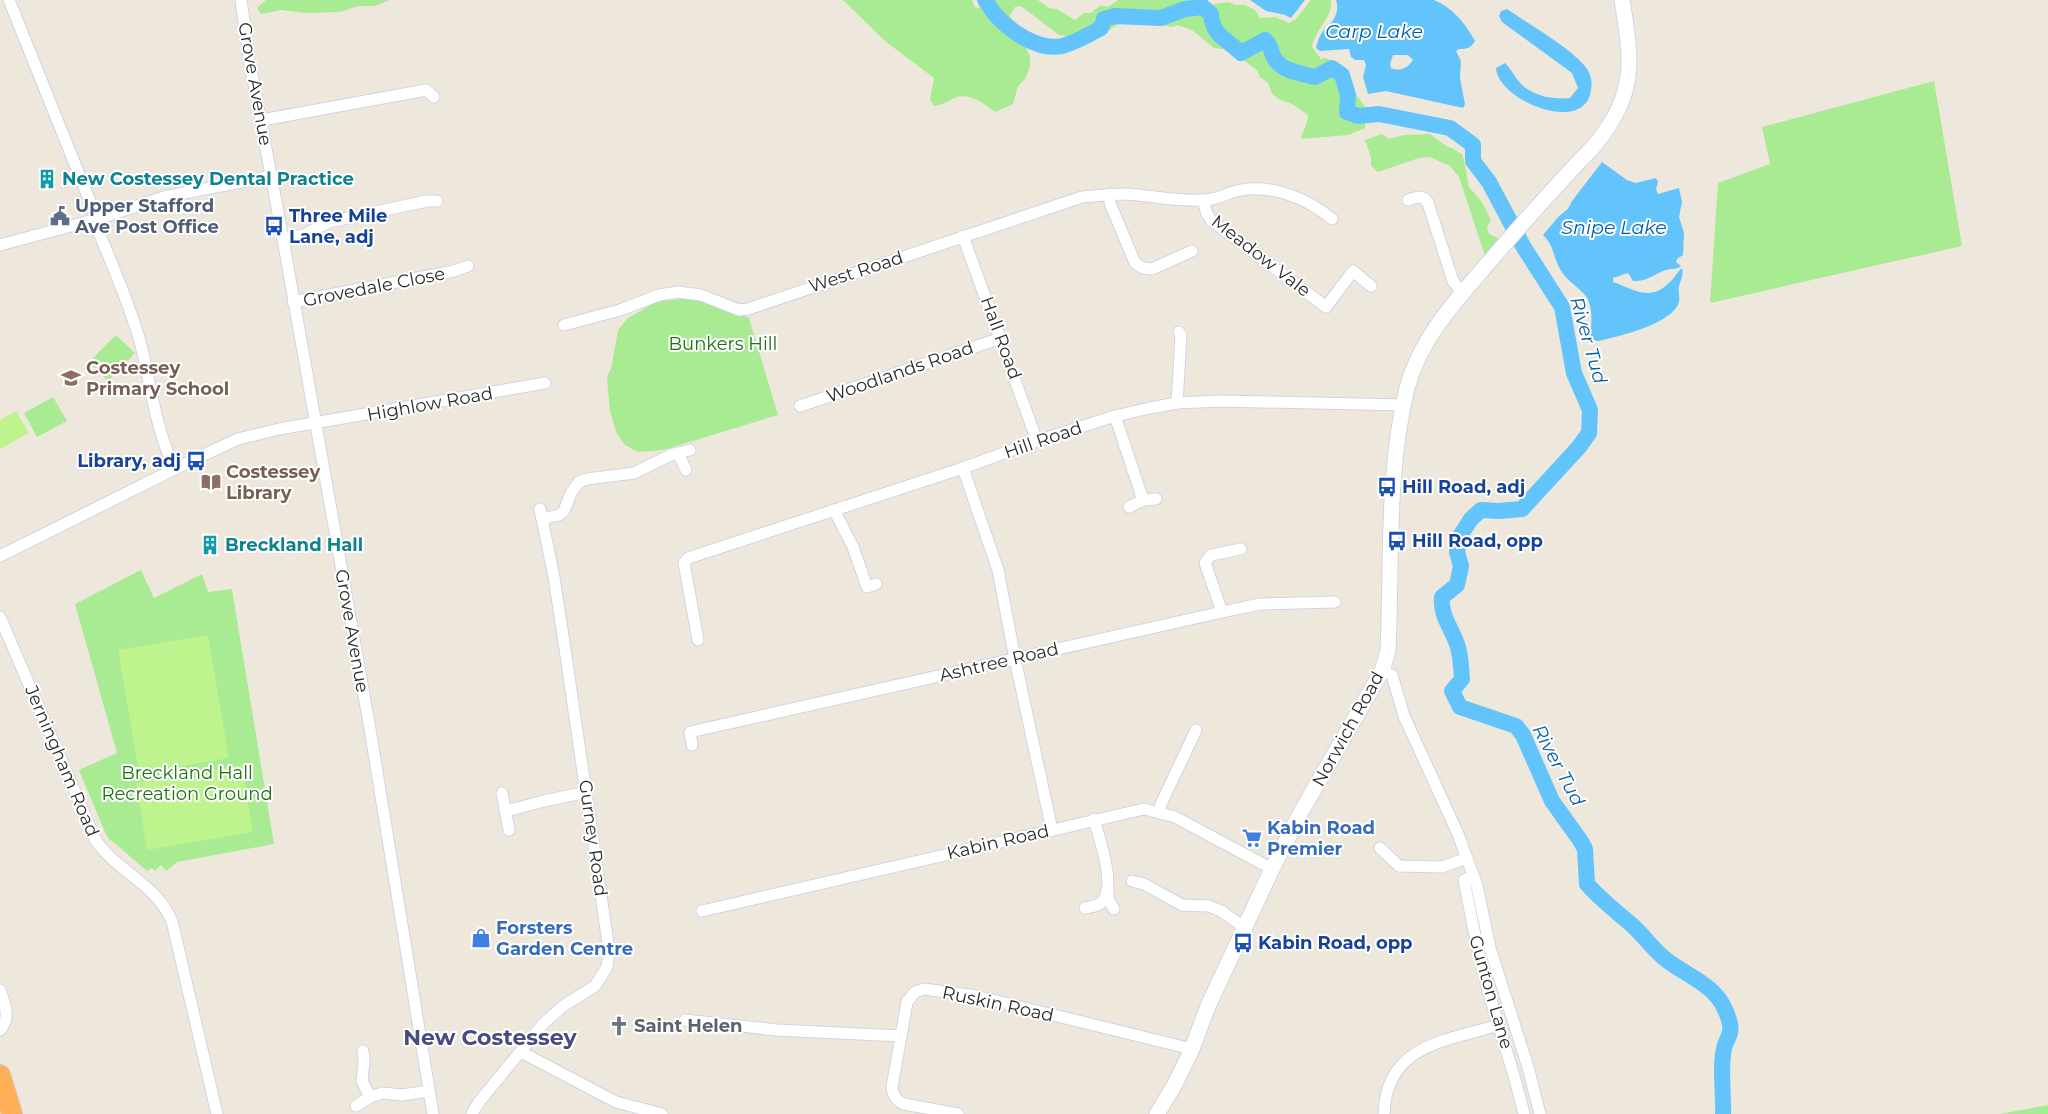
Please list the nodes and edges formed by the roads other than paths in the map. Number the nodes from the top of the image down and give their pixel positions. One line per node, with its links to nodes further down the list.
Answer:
1 (9, 0): 11 (street)
2 (242, 0): 5 (street, Grove Avenue)
3 (1623, 0): 21 (street, Norwich Road)
4 (434, 97): 5 (street)
5 (262, 120): 6 (street, Grove Avenue)
6 (272, 176): 11 (street); 14 (street, Grove Avenue)
7 (1110, 194): 8 (street, West Road); 13 (street, West Road); 16 (street)
8 (1203, 200): 12 (street, West Road); 23 (street, Meadow Vale)
9 (1408, 200): 21 (street)
10 (437, 201): 14 (street)
11 (96, 219): 15 (street); 38 (street)
12 (1332, 219)
13 (963, 236): 25 (street, West Road); 27 (street, Hall Road)
14 (283, 239): 22 (street, Grove Avenue)
15 (0, 245)
16 (1128, 250): 17 (street); 18 (street)
17 (1192, 251)
18 (1117, 255)
19 (468, 266): 22 (street, Grovedale Close)
20 (1372, 286): 23 (street, Meadow Vale)
21 (1462, 293): 30 (street, Norwich Road)
22 (294, 302): 33 (street, Grove Avenue)
23 (1326, 307): 24 (street, Meadow Vale)
24 (1336, 314)
25 (564, 324)
26 (1179, 332): 29 (street)
27 (1001, 338): 31 (street, Woodlands Road); 34 (street, Hall Road)
28 (545, 383): 33 (street, Highlow Road)
29 (1177, 403): 30 (street, Hill Road); 32 (street, Hill Road)
30 (1405, 405): 52 (street, Norwich Road)
31 (800, 406)
32 (1115, 416): 34 (street, Hill Road); 41 (street)
33 (315, 424): 38 (street, Highlow Road); 81 (street, Grove Avenue)
34 (1037, 441): 37 (street, Hill Road)
35 (690, 450): 36 (street)
36 (678, 453): 39 (street); 55 (street, Gurney Road)
37 (963, 468): 43 (street, Hill Road); 51 (street)
38 (175, 469): 45 (street, Highlow Road)
39 (686, 470)
40 (1156, 499): 41 (street)
41 (1143, 500): 42 (street)
42 (1129, 507)
43 (834, 510): 46 (street); 50 (street, Hill Road)
44 (1241, 549): 48 (street)
45 (0, 556)
46 (876, 584)
47 (1335, 602): 48 (street, Ashtree Road)
48 (1222, 612): 51 (street, Ashtree Road)
49 (0, 617): 86 (street, Jerningham Road)
50 (694, 636)
51 (1014, 659): 54 (street, Ashtree Road); 61 (street)
52 (1382, 671): 63 (street, Gunton Lane); 64 (street, Norwich Road)
53 (1196, 730): 58 (street)
54 (692, 745)
55 (586, 792): 57 (street); 79 (street, Gurney Road)
56 (502, 793): 57 (street)
57 (506, 811): 60 (street)
58 (1160, 811): 59 (street, Kabin Road); 64 (street, Kabin Road)
59 (1094, 819): 61 (street, Kabin Road); 67 (street)
60 (509, 830)
61 (1052, 830): 70 (street, Kabin Road)
62 (1380, 848): 63 (street)
63 (1467, 858): 65 (street, Gunton Lane)
64 (1272, 869): 71 (street, Norwich Road)
65 (1474, 876): 74 (street, Gunton Lane); 93 (street, Gunton Lane)
66 (1132, 881): 71 (street)
67 (1108, 891): 68 (street); 69 (street)
68 (1085, 908)
69 (1114, 909)
70 (702, 911)
71 (1244, 927): 77 (street, Norwich Road)
72 (0, 990): 75 (street)
73 (685, 1020): 76 (street)
74 (1499, 1025): 91 (street); 92 (street, Gunton Lane)
75 (0, 1030)
76 (901, 1036): 77 (street, Ruskin Road); 90 (street, Ruskin Road)
77 (1192, 1049): 84 (street, Norwich Road)
78 (362, 1051): 82 (street)
79 (521, 1052): 88 (street, Gurney Road); 89 (street)
80 (0, 1075): 85 (highway)
81 (429, 1091): 82 (street); 87 (street, Grove Avenue)
82 (370, 1097): 83 (street)
83 (356, 1106)
84 (1161, 1113)
85 (12, 1114)
86 (217, 1114)
87 (433, 1114)
88 (472, 1114)
89 (662, 1114)
90 (958, 1114)
91 (1384, 1114)
92 (1524, 1114)
93 (1540, 1114)

